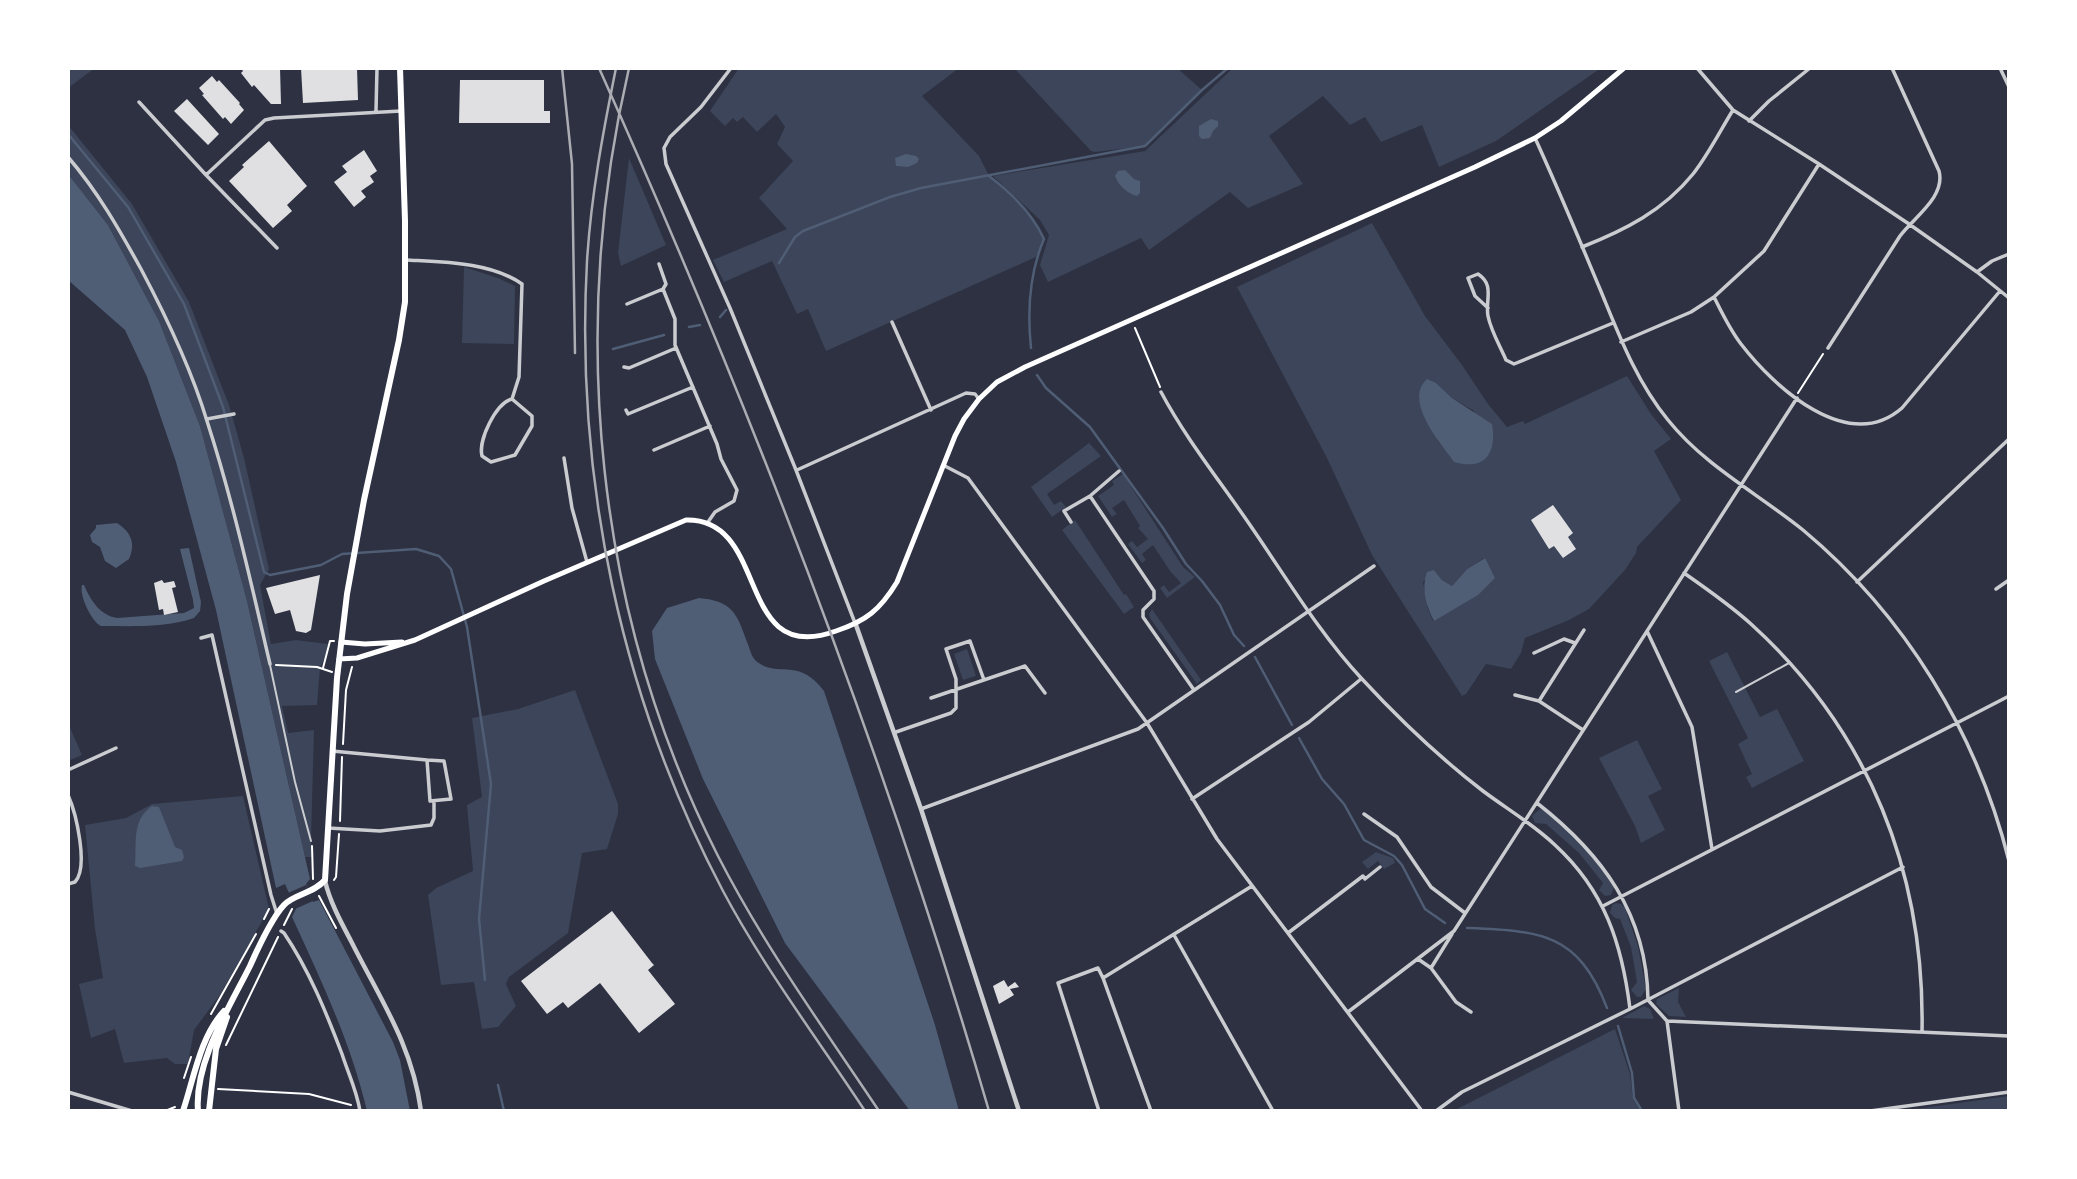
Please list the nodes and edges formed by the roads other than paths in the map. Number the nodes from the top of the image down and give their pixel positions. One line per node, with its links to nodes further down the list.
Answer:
1 (377, 68): 12 (street)
2 (400, 68): 13 (main road)
3 (731, 68): 52 (street)
4 (1624, 68): 15 (main road)
5 (1697, 68): 11 (street)
6 (1810, 68): 14 (street)
7 (1892, 68): 19 (street)
8 (2000, 68): 9 (street)
9 (2009, 87)
10 (139, 102): 18 (street)
11 (1733, 110): 14 (street); 20 (street)
12 (376, 111): 13 (street); 18 (street)
13 (401, 111): 23 (main road)
14 (1749, 121): 17 (street)
15 (1535, 138): 20 (street); 41 (main road)
16 (68, 157): 46 (street)
17 (1819, 164): 19 (street); 28 (street)
18 (206, 175): 21 (street)
19 (1909, 224): 25 (street); 36 (street)
20 (1582, 247): 33 (street)
21 (277, 248)
22 (2009, 254): 25 (street)
23 (406, 260): 42 (street); 70 (main road)
24 (659, 264): 26 (street)
25 (1977, 272): 27 (street)
26 (663, 289): 30 (street); 35 (street)
27 (2000, 291): 29 (street); 40 (street)
28 (1714, 298): 34 (street); 40 (street)
29 (2009, 298)
30 (626, 304)
31 (1488, 309): 31 (street); 33 (street)
32 (892, 322): 43 (street)
33 (1613, 323): 34 (street)
34 (1621, 342): 54 (street)
35 (676, 348): 37 (street); 38 (street)
36 (1828, 348)
37 (624, 367)
38 (693, 387): 44 (street); 47 (street)
39 (1161, 393): 64 (street)
40 (1797, 397): 54 (street)
41 (979, 398): 43 (street); 51 (main road)
42 (512, 399): 42 (street)
43 (931, 410): 52 (street)
44 (626, 411)
45 (232, 414): 46 (street)
46 (207, 419): 75 (street)
47 (710, 426): 49 (street); 56 (street)
48 (2009, 439): 62 (street)
49 (654, 450)
50 (564, 458): 58 (street)
51 (943, 465): 65 (main road); 86 (street)
52 (796, 470): 65 (street)
53 (1119, 471): 55 (street)
54 (1741, 485): 60 (street); 62 (street)
55 (1090, 496): 57 (street); 79 (street)
56 (708, 522): 58 (main road); 65 (main road)
57 (1071, 522)
58 (587, 562): 69 (main road)
59 (1374, 566): 64 (street)
60 (1684, 573): 67 (street); 74 (street)
61 (2009, 580): 63 (street)
62 (1857, 582): 87 (street)
63 (1996, 589)
64 (1309, 611): 76 (street); 79 (street)
65 (856, 625): 89 (street)
66 (1584, 630): 71 (street)
67 (1647, 631): 88 (street); 104 (street)
68 (201, 638): 114 (street)
69 (415, 640): 70 (main road); 73 (main road)
70 (341, 642): 73 (main road)
71 (1575, 643): 72 (street); 85 (street)
72 (1534, 653)
73 (339, 659): 91 (main road)
74 (1790, 663): 80 (lane); 94 (street)
75 (270, 664): 103 (lane)
76 (1361, 679): 96 (street); 101 (street)
77 (984, 680): 78 (street); 78 (street); 81 (street)
78 (956, 689): 84 (street); 89 (street)
79 (1194, 691): 86 (street)
80 (1736, 692)
81 (1045, 694)
82 (1515, 695): 85 (street)
83 (2009, 696): 87 (street)
84 (931, 698)
85 (1539, 701): 88 (street)
86 (1147, 723): 96 (street); 99 (street)
87 (1957, 723): 94 (street); 105 (street)
88 (1583, 730): 98 (street)
89 (895, 732): 99 (street)
90 (116, 748): 93 (street)
91 (332, 751): 92 (street); 102 (main road)
92 (427, 760): 97 (street); 97 (street)
93 (68, 770)
94 (1865, 770): 104 (street); 107 (street)
95 (68, 795): 109 (street)
96 (1192, 799): 110 (street)
97 (434, 801): 102 (street)
98 (1536, 802): 101 (street); 111 (street)
99 (922, 809): 138 (street)
100 (1364, 814): 113 (street)
101 (1525, 820): 112 (street); 113 (street)
102 (328, 828): 108 (main road)
103 (311, 841)
104 (1712, 849): 111 (street)
105 (2009, 861)
106 (1380, 867): 117 (street)
107 (1903, 867): 122 (street); 128 (street)
108 (325, 880): 114 (main road); 137 (street)
109 (68, 884)
110 (1252, 886): 117 (street); 118 (street)
111 (1622, 896): 112 (street); 122 (street)
112 (1603, 905): 124 (street)
113 (1465, 914): 116 (street)
114 (278, 916): 123 (main road)
115 (281, 931): 136 (street)
116 (1454, 931): 119 (street); 120 (street)
117 (1288, 933): 125 (street)
118 (1174, 935): 121 (street); 141 (street)
119 (1418, 959): 120 (street); 125 (street)
120 (1431, 968): 126 (street)
121 (1103, 978): 139 (street); 140 (street)
122 (1648, 1000): 124 (street); 127 (street)
123 (230, 1005): 133 (main road); 134 (main road); 135 (main road)
124 (1630, 1009): 143 (street)
125 (1348, 1012): 142 (street)
126 (1471, 1012)
127 (1667, 1021): 128 (street); 144 (street)
128 (1922, 1032): 129 (street)
129 (2009, 1037)
130 (68, 1091): 132 (street)
131 (2009, 1092): 145 (street)
132 (132, 1111)
133 (186, 1111)
134 (198, 1111)
135 (209, 1111)
136 (360, 1111)
137 (421, 1111)
138 (1018, 1111)
139 (1099, 1111)
140 (1151, 1111)
141 (1273, 1111)
142 (1422, 1111)
143 (1436, 1111)
144 (1679, 1111)
145 (1870, 1111)

